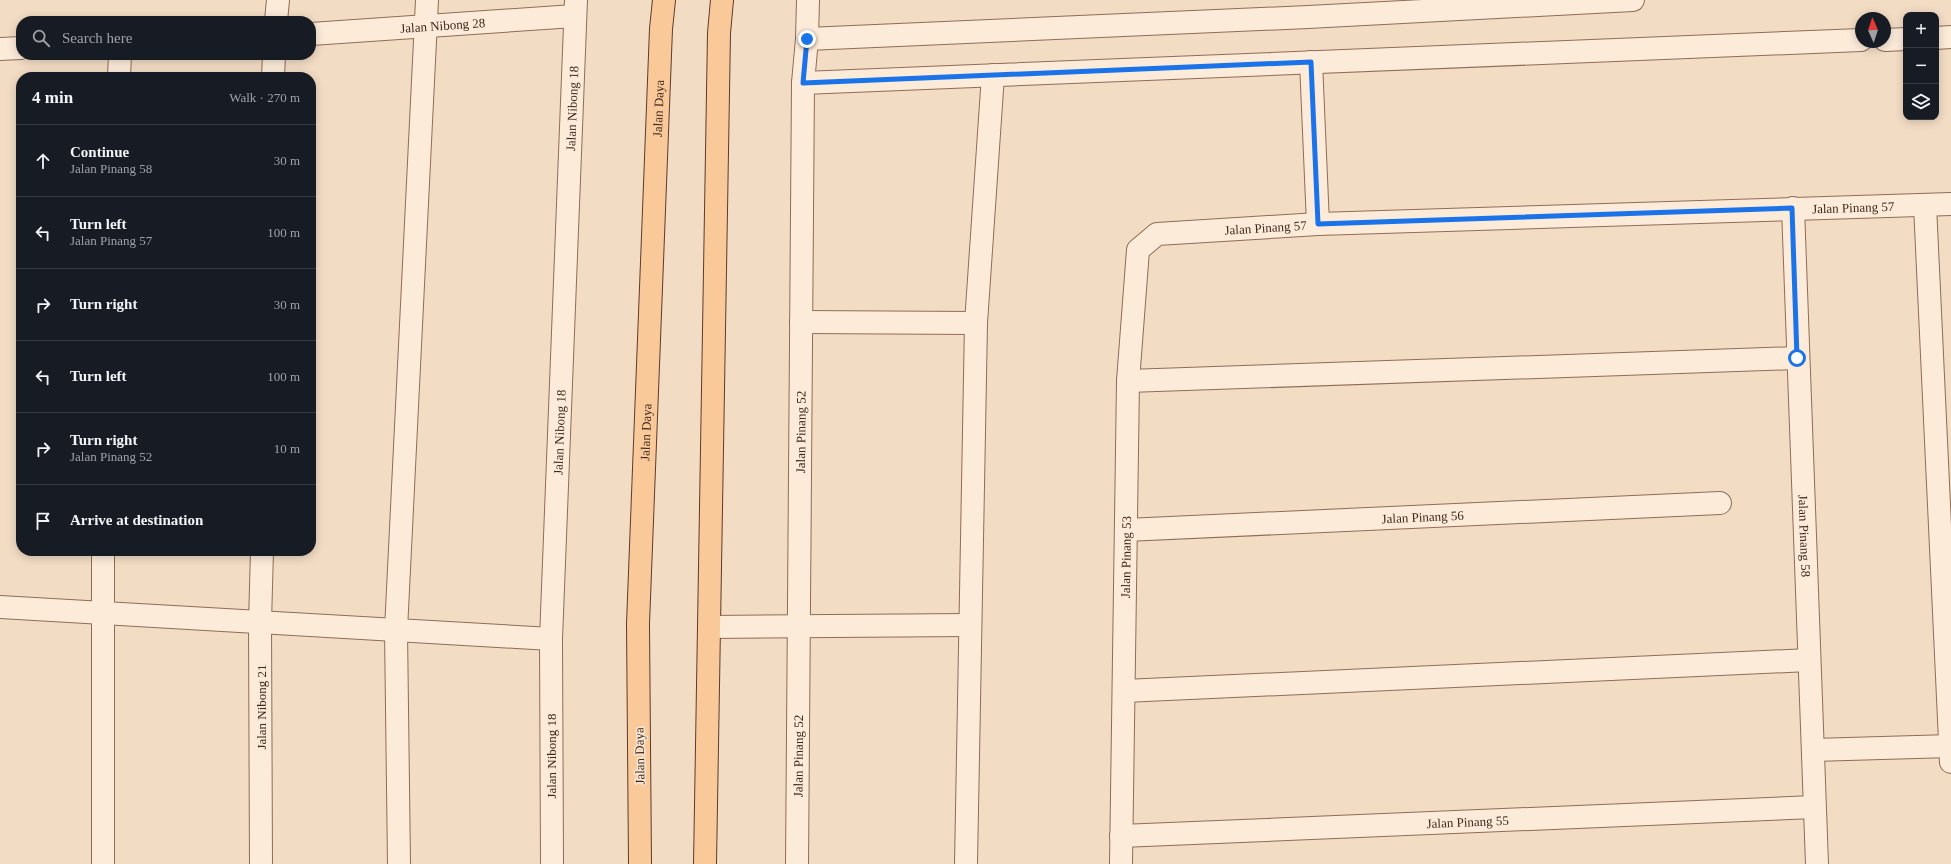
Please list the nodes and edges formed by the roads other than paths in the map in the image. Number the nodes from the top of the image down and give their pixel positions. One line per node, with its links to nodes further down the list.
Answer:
1 (278, 0): 9 (street)
2 (427, 0): 10 (street)
3 (664, 0): 58 (main road, Jalan Daya)
4 (722, 0): 44 (main road)
5 (808, 0): 14 (street, Jalan Pinang 52)
6 (1633, 0): 8 (street)
7 (575, 8): 10 (street, Jalan Nibong 28); 47 (street, Jalan Nibong 18)
8 (1308, 8): 14 (street)
9 (276, 16)
10 (425, 26): 11 (street, Jalan Nibong 28); 46 (street)
11 (316, 34)
12 (1951, 37): 13 (street)
13 (1939, 38)
14 (807, 39): 26 (street, Jalan Pinang 52)
15 (1903, 39): 17 (street)
16 (1855, 40): 22 (street)
17 (1891, 40)
18 (16, 48): 19 (street)
19 (0, 49)
20 (120, 60): 23 (street)
21 (274, 60): 24 (street)
22 (1311, 62): 25 (street); 30 (street)
23 (119, 72)
24 (273, 72)
25 (993, 75): 26 (street); 33 (street)
26 (803, 83): 32 (street, Jalan Pinang 52)
27 (1951, 204): 28 (street, Jalan Pinang 57)
28 (1925, 205): 29 (street, Jalan Pinang 57); 51 (street)
29 (1792, 208): 30 (street, Jalan Pinang 57); 34 (street, Jalan Pinang 58)
30 (1318, 224): 31 (street, Jalan Pinang 57)
31 (1138, 250): 35 (street, Jalan Pinang 53)
32 (801, 322): 33 (street); 45 (street, Jalan Pinang 52)
33 (976, 322): 43 (street)
34 (1797, 358): 35 (street); 48 (street, Jalan Pinang 58)
35 (1128, 381): 37 (street, Jalan Pinang 53)
36 (1720, 503): 37 (street, Jalan Pinang 56)
37 (1126, 530): 49 (street, Jalan Pinang 53)
38 (103, 556): 41 (street)
39 (262, 556): 42 (street, Jalan Nibong 21)
40 (0, 607): 41 (street)
41 (102, 613): 42 (street); 54 (street)
42 (260, 622): 46 (street); 55 (street, Jalan Nibong 21)
43 (970, 624): 45 (street); 61 (street)
44 (709, 627): 45 (street); 59 (main road)
45 (798, 627): 60 (street, Jalan Pinang 52)
46 (396, 630): 47 (street); 56 (street)
47 (551, 639): 57 (street, Jalan Nibong 18)
48 (1809, 660): 49 (street); 50 (street, Jalan Pinang 58)
49 (1124, 691): 53 (street, Jalan Pinang 53)
50 (1813, 750): 51 (street); 52 (street, Jalan Pinang 58)
51 (1951, 751)
52 (1814, 807): 53 (street, Jalan Pinang 55); 63 (street, Jalan Pinang 58)
53 (1121, 836): 62 (street, Jalan Pinang 53)
54 (103, 864)
55 (261, 864)
56 (398, 864)
57 (552, 864)
58 (640, 864)
59 (705, 864)
60 (797, 864)
61 (966, 864)
62 (1122, 864)
63 (1817, 864)

